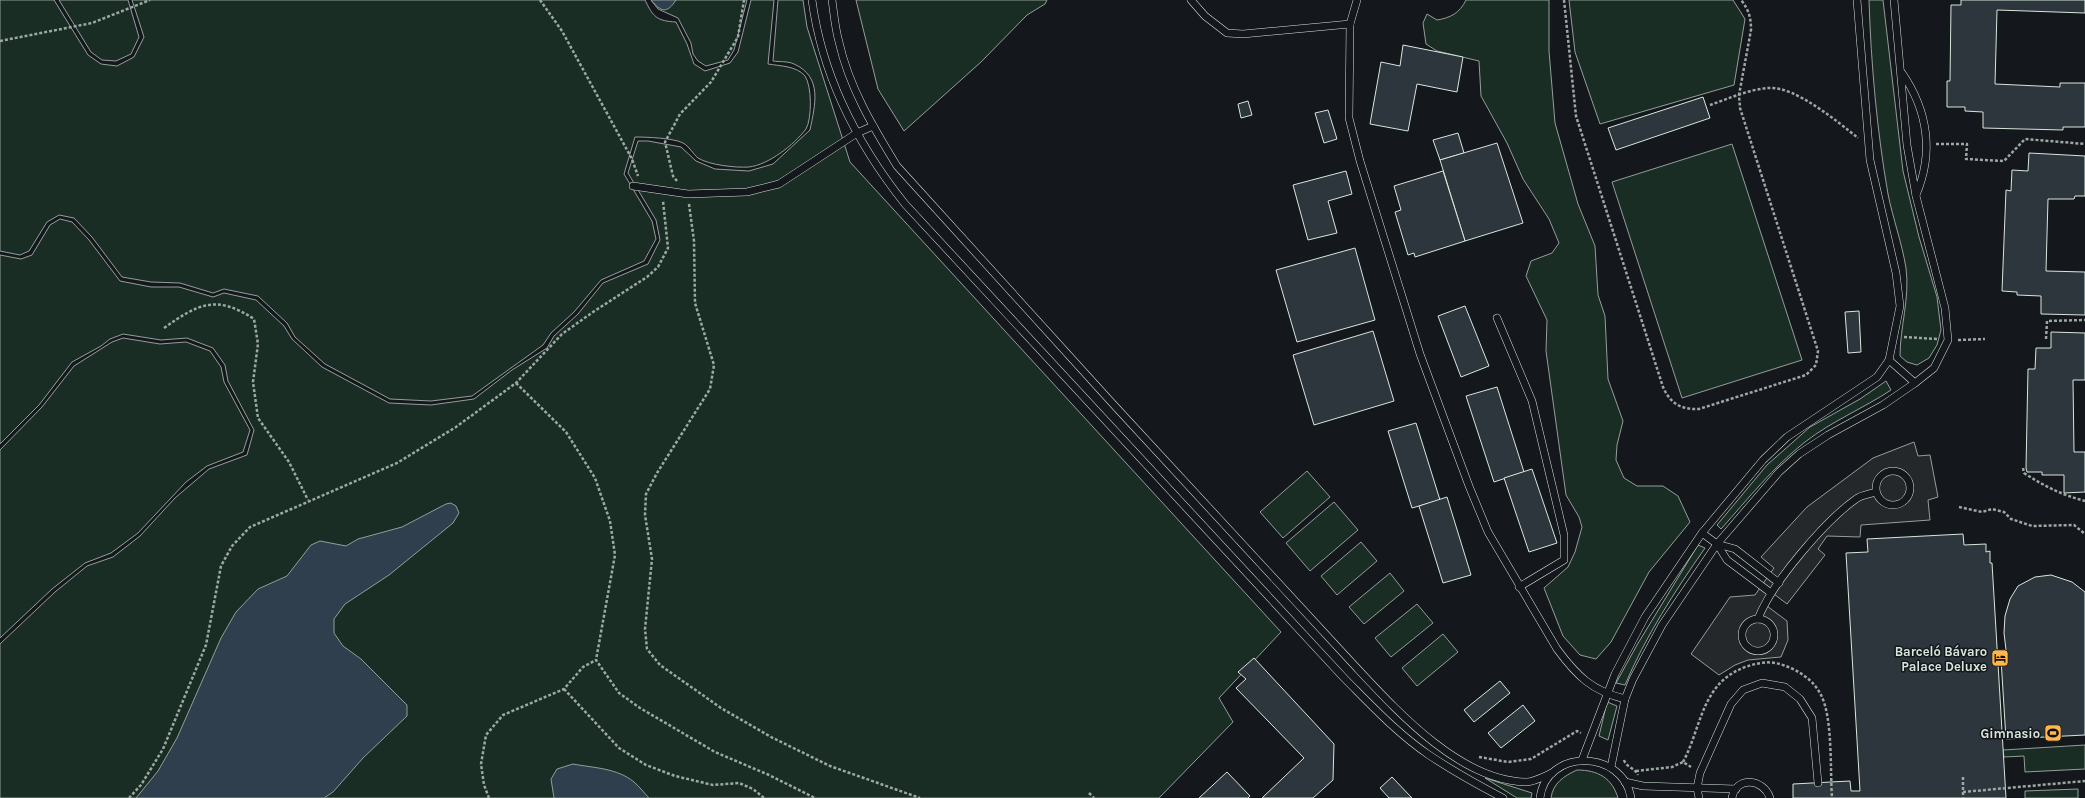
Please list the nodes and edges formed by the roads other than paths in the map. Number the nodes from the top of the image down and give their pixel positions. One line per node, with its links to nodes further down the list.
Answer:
1 (812, 0): 10 (lane)
2 (832, 0): 9 (lane)
3 (1191, 0): 7 (lane)
4 (1357, 0): 7 (lane)
5 (1858, 0): 14 (lane)
6 (1894, 0): 8 (lane)
7 (1350, 24): 20 (lane)
8 (1901, 71): 12 (lane); 12 (lane)
9 (873, 126): 10 (lane); 27 (lane)
10 (857, 133): 11 (lane); 32 (lane)
11 (633, 186)
12 (1916, 196): 15 (lane)
13 (1497, 318): 20 (lane)
14 (1889, 360): 15 (lane); 17 (lane)
15 (1915, 383): 18 (lane)
16 (1876, 492): 16 (lane); 19 (lane)
17 (1702, 533): 18 (lane); 23 (lane)
18 (1717, 544): 19 (lane); 21 (lane); 24 (lane)
19 (1779, 583): 21 (lane)
20 (1520, 587): 23 (lane)
21 (1771, 593): 22 (lane)
22 (1758, 619): 22 (lane)
23 (1606, 694): 24 (lane); 25 (lane)
24 (1625, 699): 26 (lane)
25 (1582, 760): 26 (lane); 27 (lane)
26 (1611, 767): 28 (lane)
27 (1552, 773): 33 (lane)
28 (1625, 782): 30 (lane); 34 (lane)
29 (1818, 783): 30 (lane)
30 (1697, 788): 31 (lane); 35 (lane)
31 (1736, 789): 36 (lane); 37 (lane)
32 (1503, 798)
33 (1540, 798)
34 (1631, 798)
35 (1699, 798)
36 (1732, 798)
37 (1770, 798)

